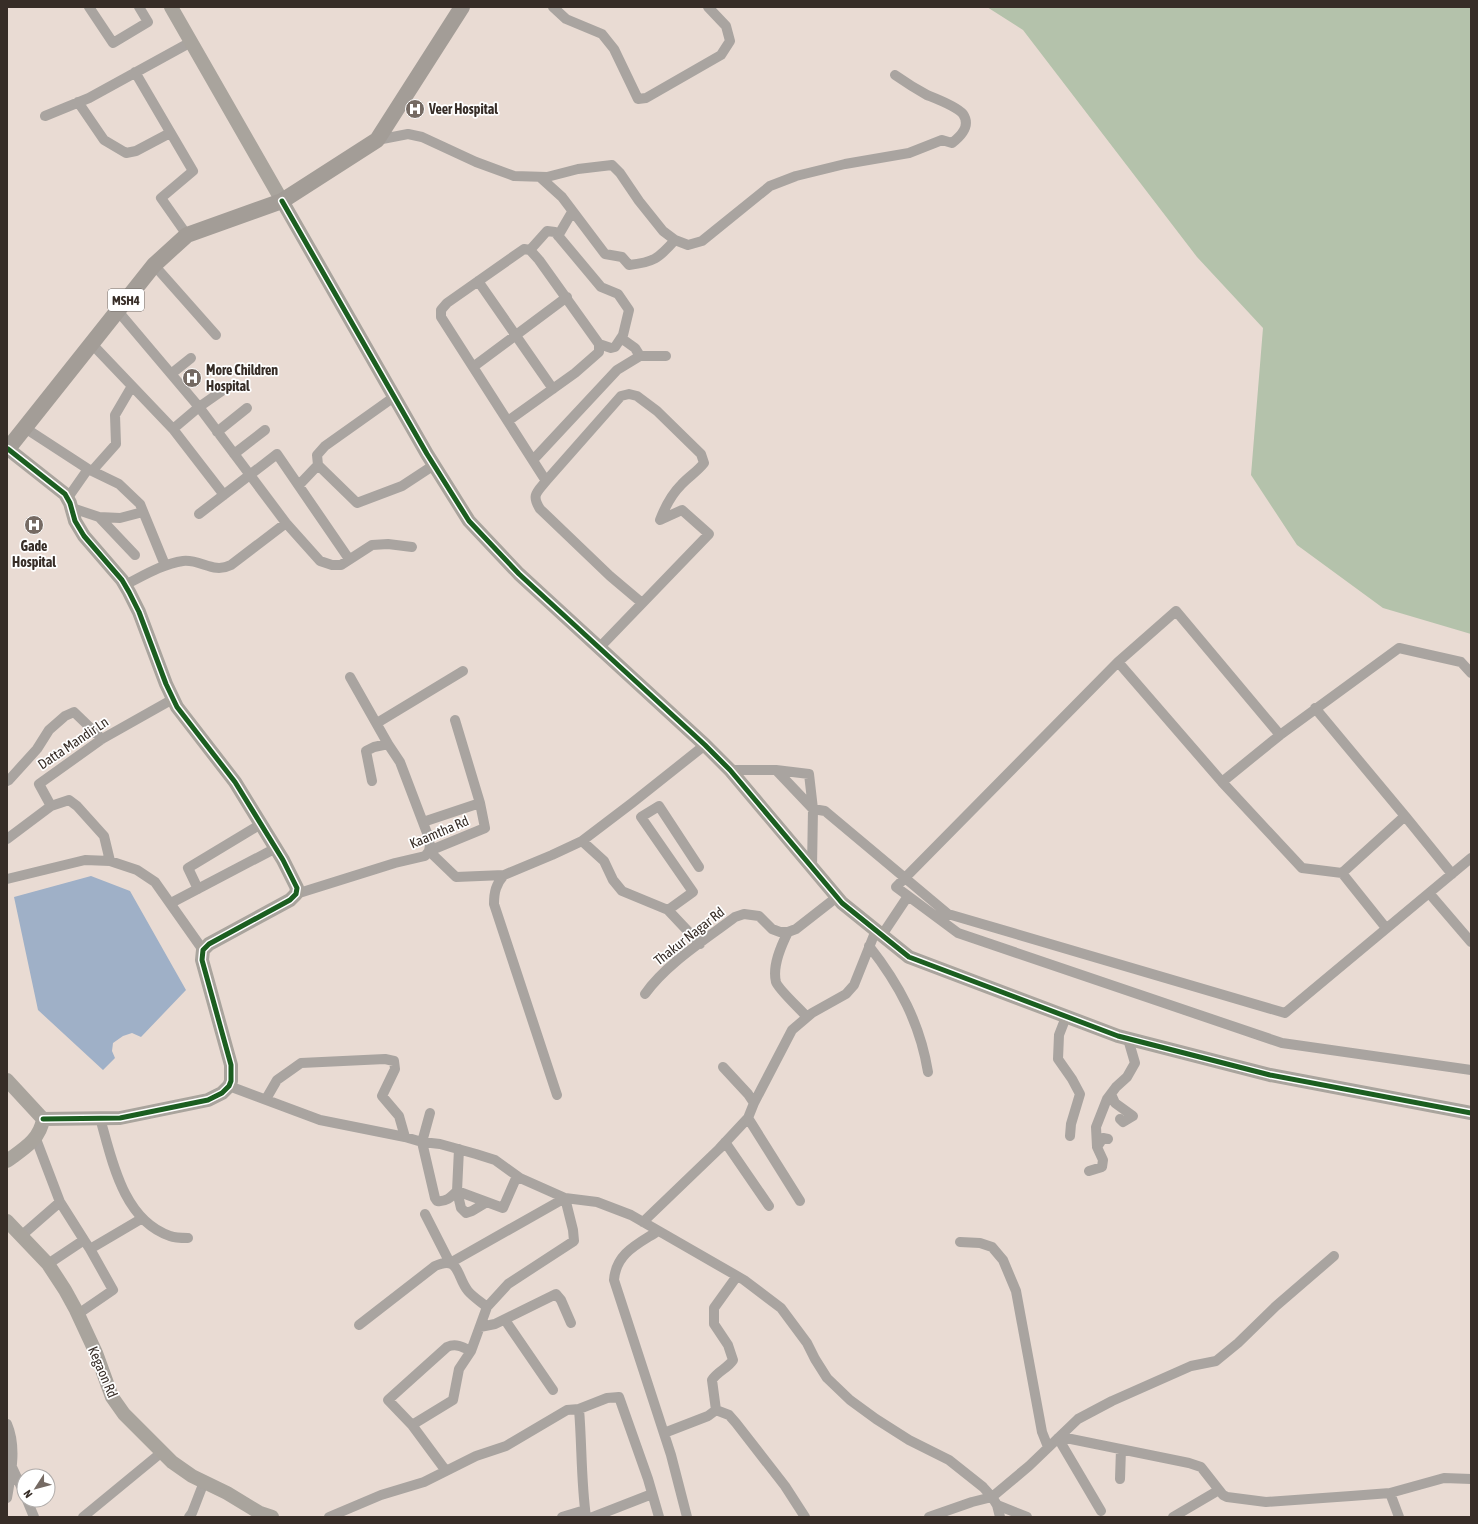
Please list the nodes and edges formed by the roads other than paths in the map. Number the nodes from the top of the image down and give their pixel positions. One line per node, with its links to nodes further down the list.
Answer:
1 (89, 7): 2 (street)
2 (139, 7)
3 (171, 7): 7 (street)
4 (462, 7): 13 (main road, MSH4)
5 (553, 7): 6 (street)
6 (708, 7)
7 (191, 42): 8 (street); 15 (street)
8 (136, 72): 10 (street); 12 (street)
9 (895, 75): 19 (street)
10 (78, 102): 11 (street); 12 (street)
11 (45, 116)
12 (170, 133): 17 (street)
13 (377, 140): 14 (street); 15 (main road, MSH4)
14 (542, 178): 16 (street); 19 (street)
15 (282, 201): 17 (main road, MSH4); 38 (street)
16 (572, 212): 18 (street); 19 (street)
17 (187, 235): 21 (main road, MSH4)
18 (558, 236): 20 (street); 27 (street)
19 (675, 240)
20 (530, 250): 22 (street); 23 (street)
21 (154, 266): 24 (main road, MSH4); 26 (street)
22 (478, 281): 25 (street); 33 (street)
23 (567, 297): 25 (street); 29 (street)
24 (117, 310): 28 (main road, MSH4); 34 (street)
25 (517, 334): 33 (street); 37 (street)
26 (216, 335)
27 (621, 338): 29 (street); 30 (street)
28 (91, 343): 35 (street); 42 (main road, MSH4)
29 (599, 344): 37 (street)
30 (640, 356): 31 (street); 48 (street)
31 (666, 356)
32 (191, 358): 34 (street)
33 (473, 367): 41 (street)
34 (171, 374): 39 (street)
35 (132, 386): 43 (street); 51 (street)
36 (229, 386): 39 (street)
37 (554, 389): 41 (street)
38 (394, 397): 49 (street); 50 (street)
39 (199, 407): 43 (street); 45 (street)
40 (247, 408): 45 (street)
41 (508, 421): 48 (street)
42 (24, 428): 46 (main road, MSH4); 51 (street)
43 (173, 429): 55 (street)
44 (265, 430): 47 (street)
45 (217, 432): 47 (street)
46 (7, 449): 56 (street)
47 (234, 454): 52 (street)
48 (533, 460): 53 (street)
49 (318, 465): 50 (street); 54 (street)
50 (434, 465): 67 (street)
51 (90, 470): 56 (street); 57 (street)
52 (250, 475): 54 (street); 55 (street); 60 (street)
53 (546, 481): 66 (street); 66 (street)
54 (299, 485): 63 (street)
55 (224, 496): 58 (street)
56 (70, 503): 59 (street); 65 (street)
57 (143, 512): 59 (street); 64 (street)
58 (199, 514)
59 (99, 517): 62 (street)
60 (286, 523): 63 (street); 64 (street)
61 (412, 547): 63 (street)
62 (135, 556)
63 (349, 559)
64 (165, 565): 65 (street)
65 (125, 585): 72 (street)
66 (642, 603): 67 (street)
67 (600, 647): 79 (street)
68 (1118, 662): 76 (street); 84 (street); 104 (street)
69 (463, 671): 75 (street)
70 (1471, 673): 73 (street)
71 (350, 677): 75 (street)
72 (173, 699): 77 (street, Datta Mandir Ln); 92 (street)
73 (1315, 708): 76 (street); 89 (street)
74 (455, 720): 85 (street, Kaamtha Rd)
75 (376, 723): 78 (street)
76 (1280, 735): 84 (street)
77 (102, 739): 82 (street); 87 (street, Datta Mandir Ln)
78 (388, 744): 83 (street); 91 (street)
79 (705, 745): 80 (street); 86 (street)
80 (730, 770): 81 (street); 100 (street)
81 (776, 770): 88 (street); 88 (street)
82 (7, 781)
83 (372, 781)
84 (1222, 782): 101 (street)
85 (480, 803): 91 (street); 96 (street, Kaamtha Rd)
86 (632, 803): 90 (street); 94 (street)
87 (51, 806): 93 (street); 98 (street)
88 (812, 808): 100 (street); 104 (street)
89 (1405, 816): 101 (street); 102 (street)
90 (642, 817): 99 (street); 112 (street)
91 (423, 822): 96 (street)
92 (261, 824): 95 (street); 106 (street)
93 (7, 839)
94 (582, 841): 103 (street); 112 (street)
95 (276, 848): 106 (street); 108 (street)
96 (429, 851): 103 (street); 108 (street, Kaamtha Rd)
97 (1471, 858): 102 (street)
98 (110, 861): 105 (street); 111 (street)
99 (699, 867)
100 (812, 867): 110 (street)
101 (1342, 873): 113 (street)
102 (1452, 874): 107 (street)
103 (504, 875): 129 (street)
104 (905, 878): 109 (street); 113 (street)
105 (7, 879)
106 (198, 889): 111 (street)
107 (1429, 893): 113 (street); 116 (street)
108 (296, 894): 119 (street)
109 (908, 896): 115 (street); 125 (street)
110 (837, 897): 114 (street); 115 (street)
111 (171, 903): 119 (street)
112 (668, 910): 117 (street)
113 (1386, 928)
114 (788, 932): 117 (street, Thakur Nagar Rd); 122 (street)
115 (879, 933): 118 (street); 121 (street)
116 (1471, 942)
117 (700, 944): 120 (street, Thakur Nagar Rd)
118 (869, 946): 122 (street); 126 (street)
119 (203, 950): 128 (street)
120 (645, 994)
121 (1066, 1016): 123 (street); 139 (street)
122 (808, 1017): 132 (street)
123 (1128, 1039): 130 (street); 134 (street)
124 (723, 1067): 132 (street)
125 (1471, 1070)
126 (928, 1072)
127 (7, 1080): 138 (street)
128 (229, 1086): 131 (street); 135 (street)
129 (557, 1094)
130 (1111, 1094): 137 (street); 145 (street)
131 (266, 1099): 140 (street); 140 (street)
132 (754, 1103): 136 (street)
133 (430, 1113): 143 (street)
134 (1471, 1113)
135 (100, 1118): 138 (street); 157 (street)
136 (748, 1118): 144 (street); 152 (street)
137 (1120, 1118)
138 (43, 1119): 141 (street)
139 (1070, 1136)
140 (405, 1137): 143 (street)
141 (36, 1139): 147 (street); 153 (street)
142 (1108, 1139): 145 (street)
143 (422, 1142): 146 (street); 150 (street)
144 (725, 1142): 155 (street); 159 (street)
145 (1097, 1147): 148 (street)
146 (458, 1149): 149 (street); 150 (street)
147 (7, 1161)
148 (1089, 1171)
149 (517, 1176): 151 (street); 154 (street)
150 (457, 1191): 154 (street); 154 (street)
151 (565, 1198): 159 (street); 167 (street); 170 (street)
152 (800, 1201)
153 (60, 1202): 161 (street); 163 (street)
154 (486, 1202)
155 (769, 1206)
156 (425, 1214): 167 (street)
157 (141, 1219): 162 (street); 165 (street)
158 (7, 1221): 161 (street, Kegaon Rd)
159 (643, 1222): 160 (street)
160 (658, 1231): 169 (street); 182 (street)
161 (22, 1236): 168 (street, Kegaon Rd)
162 (188, 1238)
163 (84, 1240): 165 (street); 168 (street)
164 (960, 1242): 184 (street)
165 (90, 1249): 171 (street)
166 (1334, 1256): 183 (street)
167 (450, 1263): 170 (street); 174 (street)
168 (48, 1264): 171 (street, Kegaon Rd)
169 (737, 1276): 179 (street); 197 (street)
170 (487, 1307): 175 (street)
171 (78, 1314): 186 (street, Kegaon Rd)
172 (505, 1320): 173 (street); 175 (street); 177 (street)
173 (571, 1323)
174 (359, 1325)
175 (480, 1327): 176 (street)
176 (471, 1351): 181 (street); 181 (street)
177 (554, 1390)
178 (579, 1410): 188 (street); 195 (street); 199 (street)
179 (716, 1410): 182 (street); 208 (street)
180 (7, 1424): 187 (street)
181 (412, 1425): 188 (street)
182 (664, 1432): 207 (street)
183 (1058, 1438): 184 (street); 185 (street); 198 (street)
184 (1048, 1447): 197 (street)
185 (1121, 1449): 190 (street); 193 (street)
186 (162, 1452): 192 (street, Kegaon Rd); 200 (street)
187 (12, 1467): 189 (street); 196 (street)
188 (446, 1471): 203 (street)
189 (16, 1476)
190 (1120, 1479)
191 (1471, 1479): 194 (street)
192 (204, 1482): 201 (street); 202 (street, Kegaon Rd)
193 (1219, 1490): 194 (street); 212 (street)
194 (1390, 1493): 213 (street)
195 (652, 1494): 205 (street); 206 (street)
196 (7, 1498)
197 (995, 1501): 209 (street); 210 (street); 211 (street)
198 (1101, 1511)
199 (585, 1513): 204 (street)
200 (83, 1517)
201 (189, 1517)
202 (272, 1517)
203 (329, 1517)
204 (562, 1517)
205 (593, 1517)
206 (659, 1517)
207 (687, 1517)
208 (805, 1517)
209 (929, 1517)
210 (1000, 1517)
211 (1027, 1517)
212 (1172, 1517)
213 (1399, 1517)

